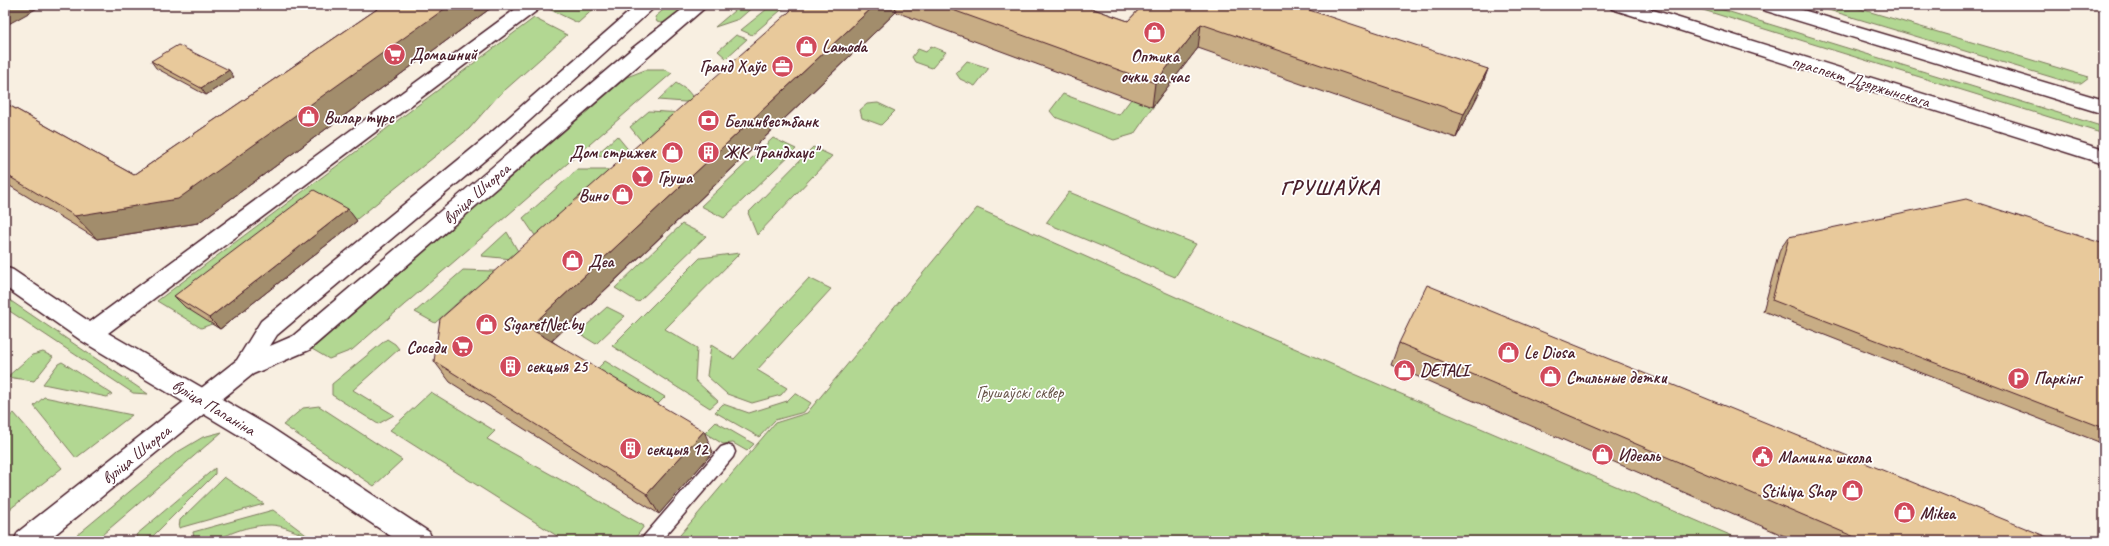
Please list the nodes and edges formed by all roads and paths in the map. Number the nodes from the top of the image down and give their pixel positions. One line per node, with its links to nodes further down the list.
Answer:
1 (533, 5): 9 (main road)
2 (648, 5): 10 (main road, вуліца Шчорса)
3 (699, 5): 10 (main road, вуліца Шчорса)
4 (1618, 5): 7 (main road, праспект Дзяржынскага)
5 (1766, 5): 6 (main road)
6 (2104, 107)
7 (2104, 157)
8 (5, 276): 9 (main road, вуліца Папаніна)
9 (90, 334): 11 (main road, вуліца Папаніна)
10 (245, 367): 11 (main road, вуліца Шчорса)
11 (204, 400): 13 (main road, вуліца Шчорса); 14 (main road, вуліца Папаніна)
12 (727, 452): 15 (lane)
13 (27, 541)
14 (420, 541)
15 (650, 541)

